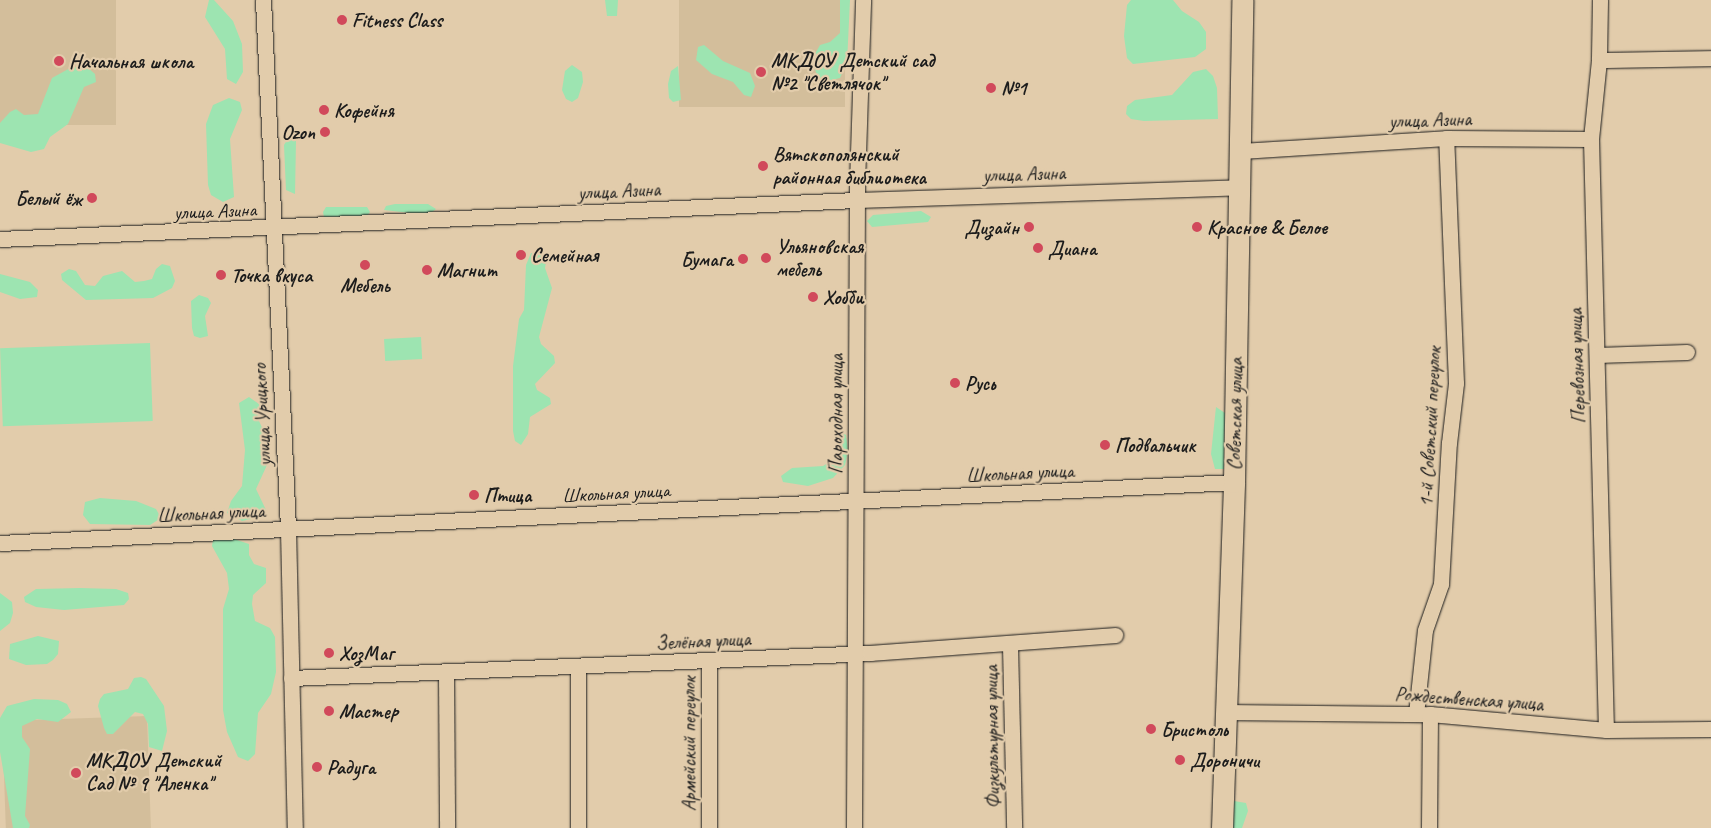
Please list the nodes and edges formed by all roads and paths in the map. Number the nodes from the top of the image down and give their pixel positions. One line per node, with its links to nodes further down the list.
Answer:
1 (263, 0): 12 (street, улица Урицкого)
2 (863, 0): 11 (street, Пароходная улица)
3 (1242, 0): 9 (street, Советская улица)
4 (1600, 0): 6 (street, Перевозная улица)
5 (1711, 58): 6 (street)
6 (1599, 60): 8 (street, Перевозная улица)
7 (1446, 138): 8 (street, улица Азина); 9 (street, улица Азина); 28 (street, 1-й Советский переулок)
8 (1591, 139): 15 (street, Перевозная улица)
9 (1241, 151): 10 (street, Советская улица)
10 (1240, 187): 11 (street, улица Азина); 16 (street, Советская улица)
11 (857, 200): 12 (street, улица Азина); 17 (street, Пароходная улица)
12 (272, 229): 13 (street, улица Азина); 18 (street, улица Урицкого)
13 (0, 239)
14 (1687, 352): 15 (street)
15 (1597, 355): 30 (street, Перевозная улица)
16 (1234, 482): 17 (street, Школьная улица); 27 (street, Советская улица)
17 (856, 501): 18 (street, Школьная улица); 22 (street, Пароходная улица)
18 (288, 529): 19 (street, Школьная улица); 26 (street, улица Урицкого)
19 (0, 544)
20 (1116, 635): 21 (street, Зелёная улица)
21 (1010, 645): 22 (street, Зелёная улица); 36 (street, Физкультурная улица)
22 (853, 654): 23 (street, Зелёная улица); 35 (street, Пароходная улица)
23 (709, 661): 24 (street, Зелёная улица); 34 (street, Армейский переулок)
24 (578, 667): 25 (street, Зелёная улица); 33 (street)
25 (446, 673): 26 (street, Зелёная улица); 32 (street)
26 (291, 678): 31 (street, улица Урицкого)
27 (1224, 712): 28 (street, Рождественская улица); 37 (street, Советская улица)
28 (1423, 714): 30 (street, Рождественская улица); 38 (street, 1-й Советский переулок)
29 (1711, 728): 30 (street, Рождественская улица)
30 (1606, 730)
31 (295, 828)
32 (447, 828)
33 (578, 828)
34 (708, 828)
35 (854, 828)
36 (1014, 828)
37 (1222, 828)
38 (1429, 828)

